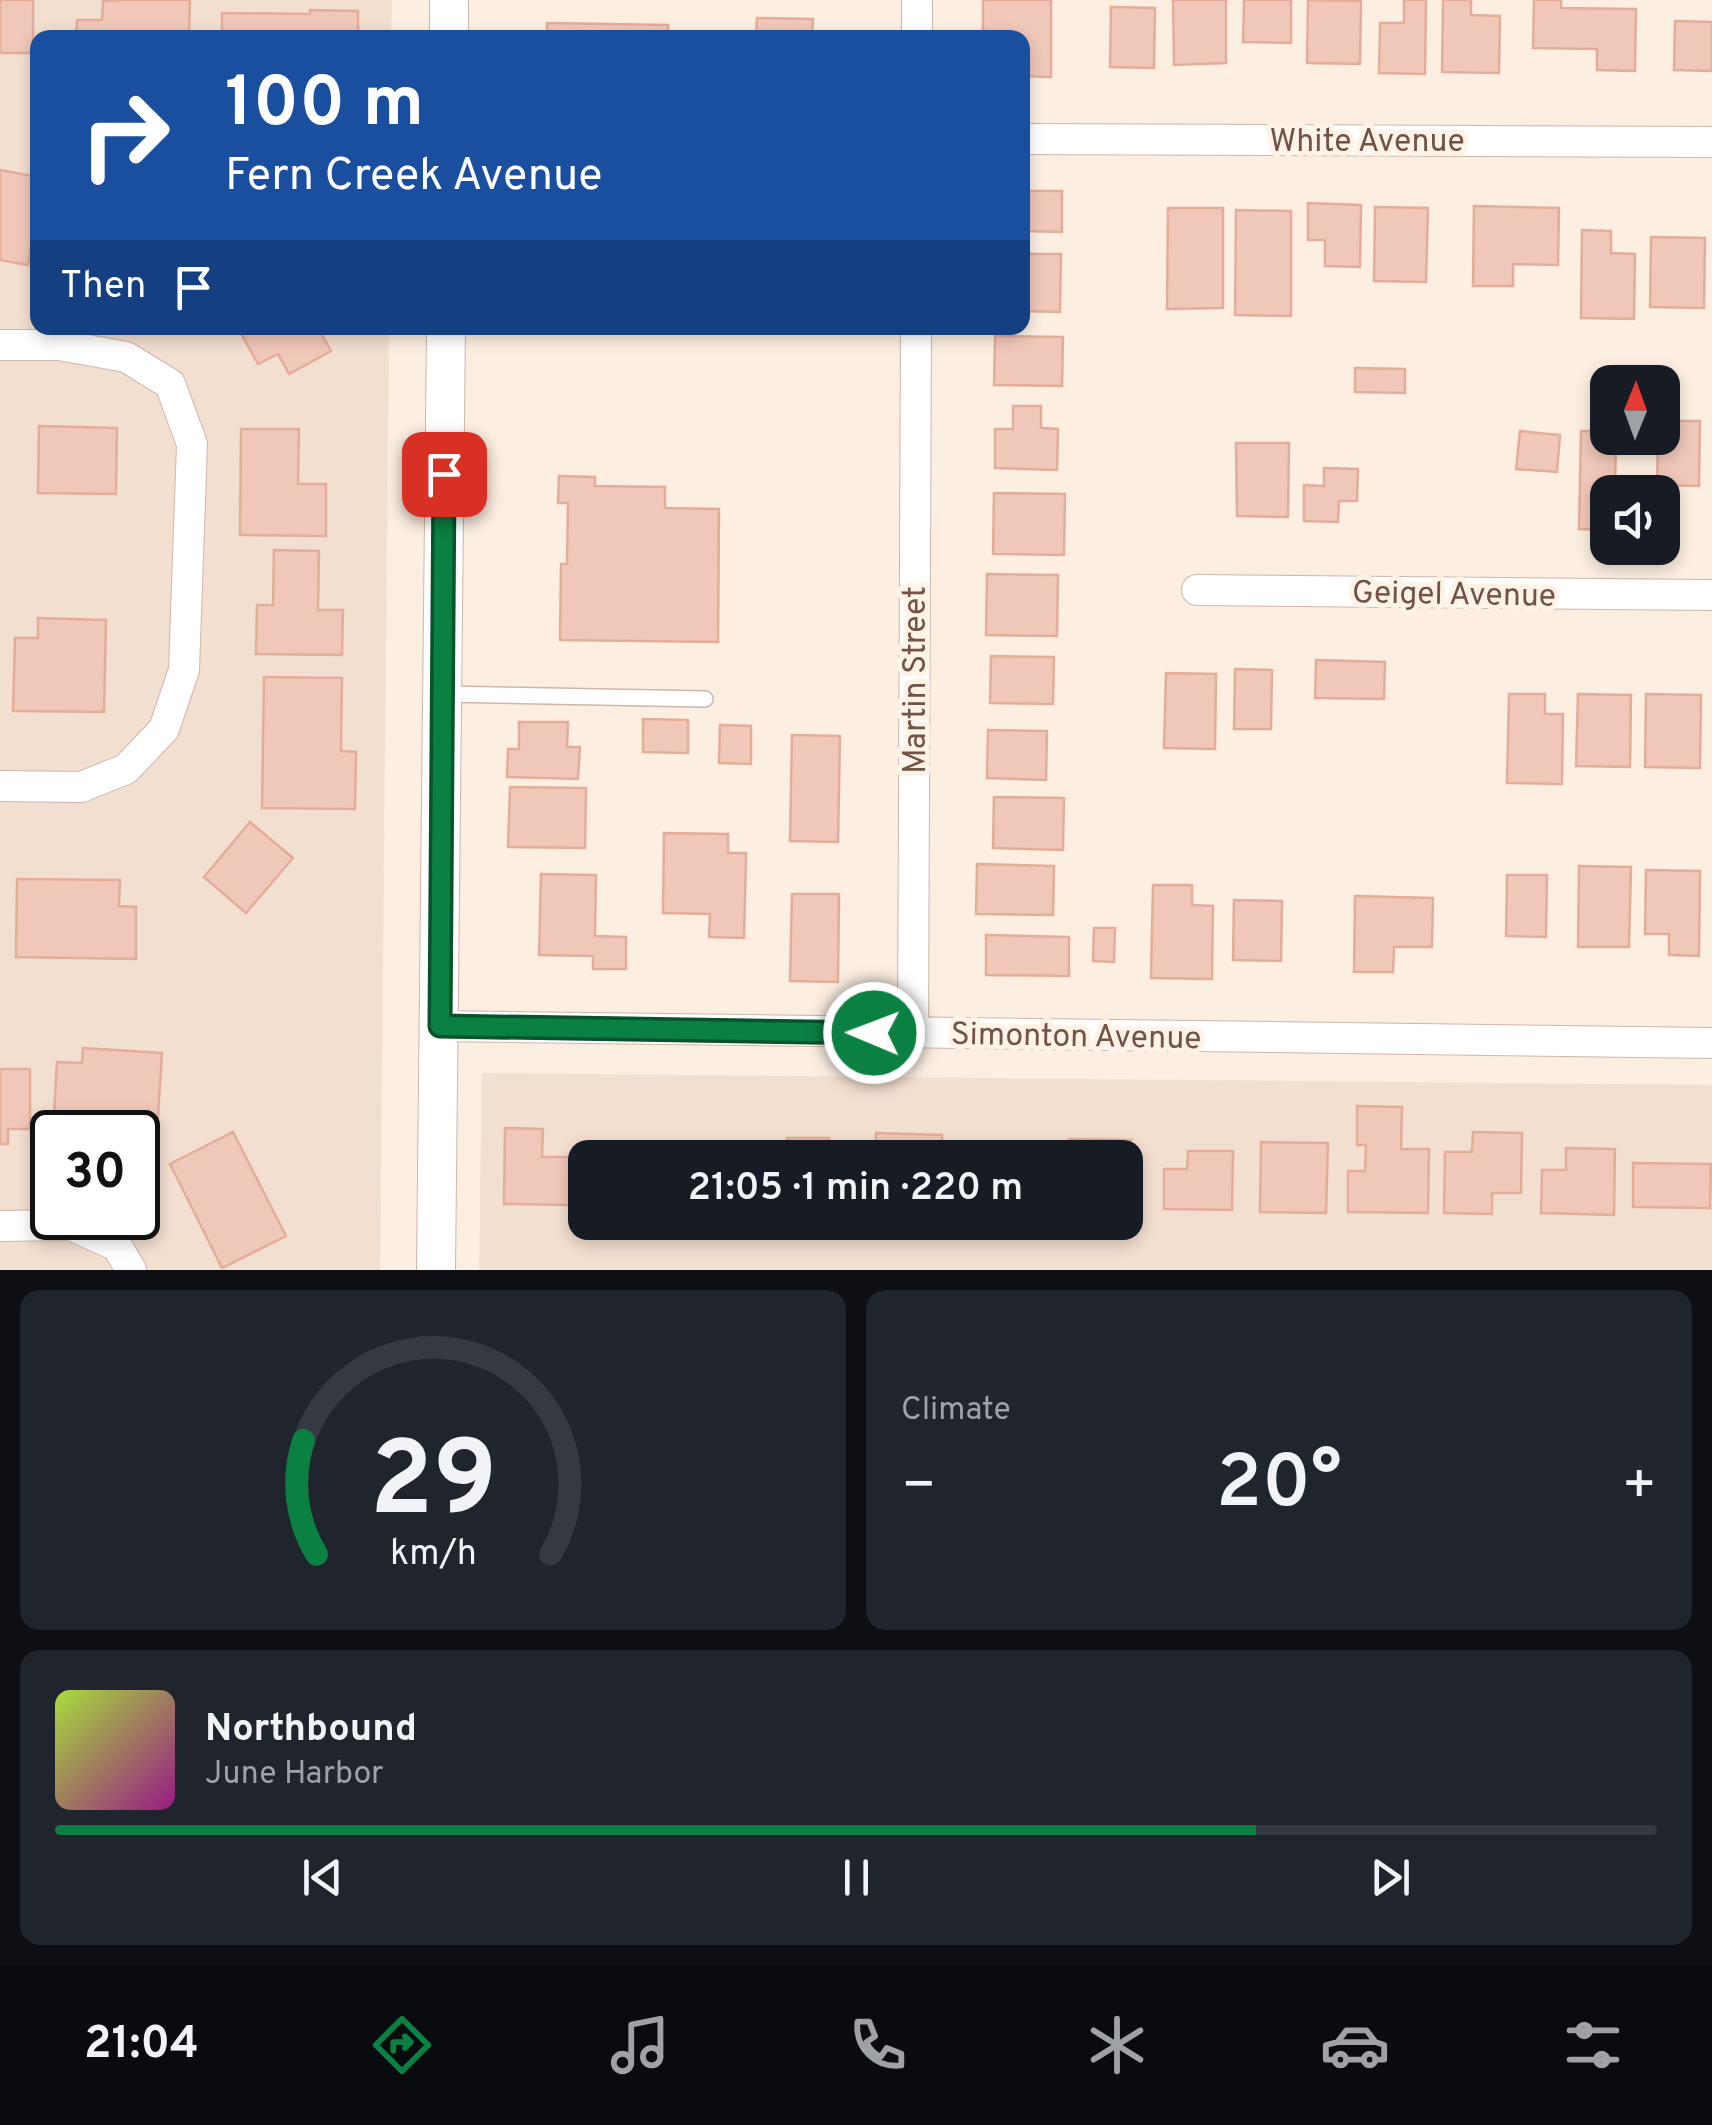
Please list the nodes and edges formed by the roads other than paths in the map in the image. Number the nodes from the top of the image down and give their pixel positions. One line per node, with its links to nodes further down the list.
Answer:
1 (449, 0): 3 (street)
2 (917, 0): 4 (street)
3 (449, 30)
4 (917, 30)
5 (1030, 139): 6 (street, White Avenue)
6 (1712, 142)
7 (446, 335): 12 (street)
8 (916, 335): 16 (street, Martin Street)
9 (0, 345): 14 (street)
10 (1197, 590): 11 (street, Geigel Avenue)
11 (1712, 595)
12 (443, 694): 13 (lane); 15 (street)
13 (705, 699)
14 (0, 786)
15 (440, 1026): 16 (street, Simonton Avenue); 20 (street)
16 (913, 1033): 17 (street, Simonton Avenue)
17 (1712, 1043)
18 (0, 1226): 19 (street)
19 (130, 1270)
20 (436, 1270)

